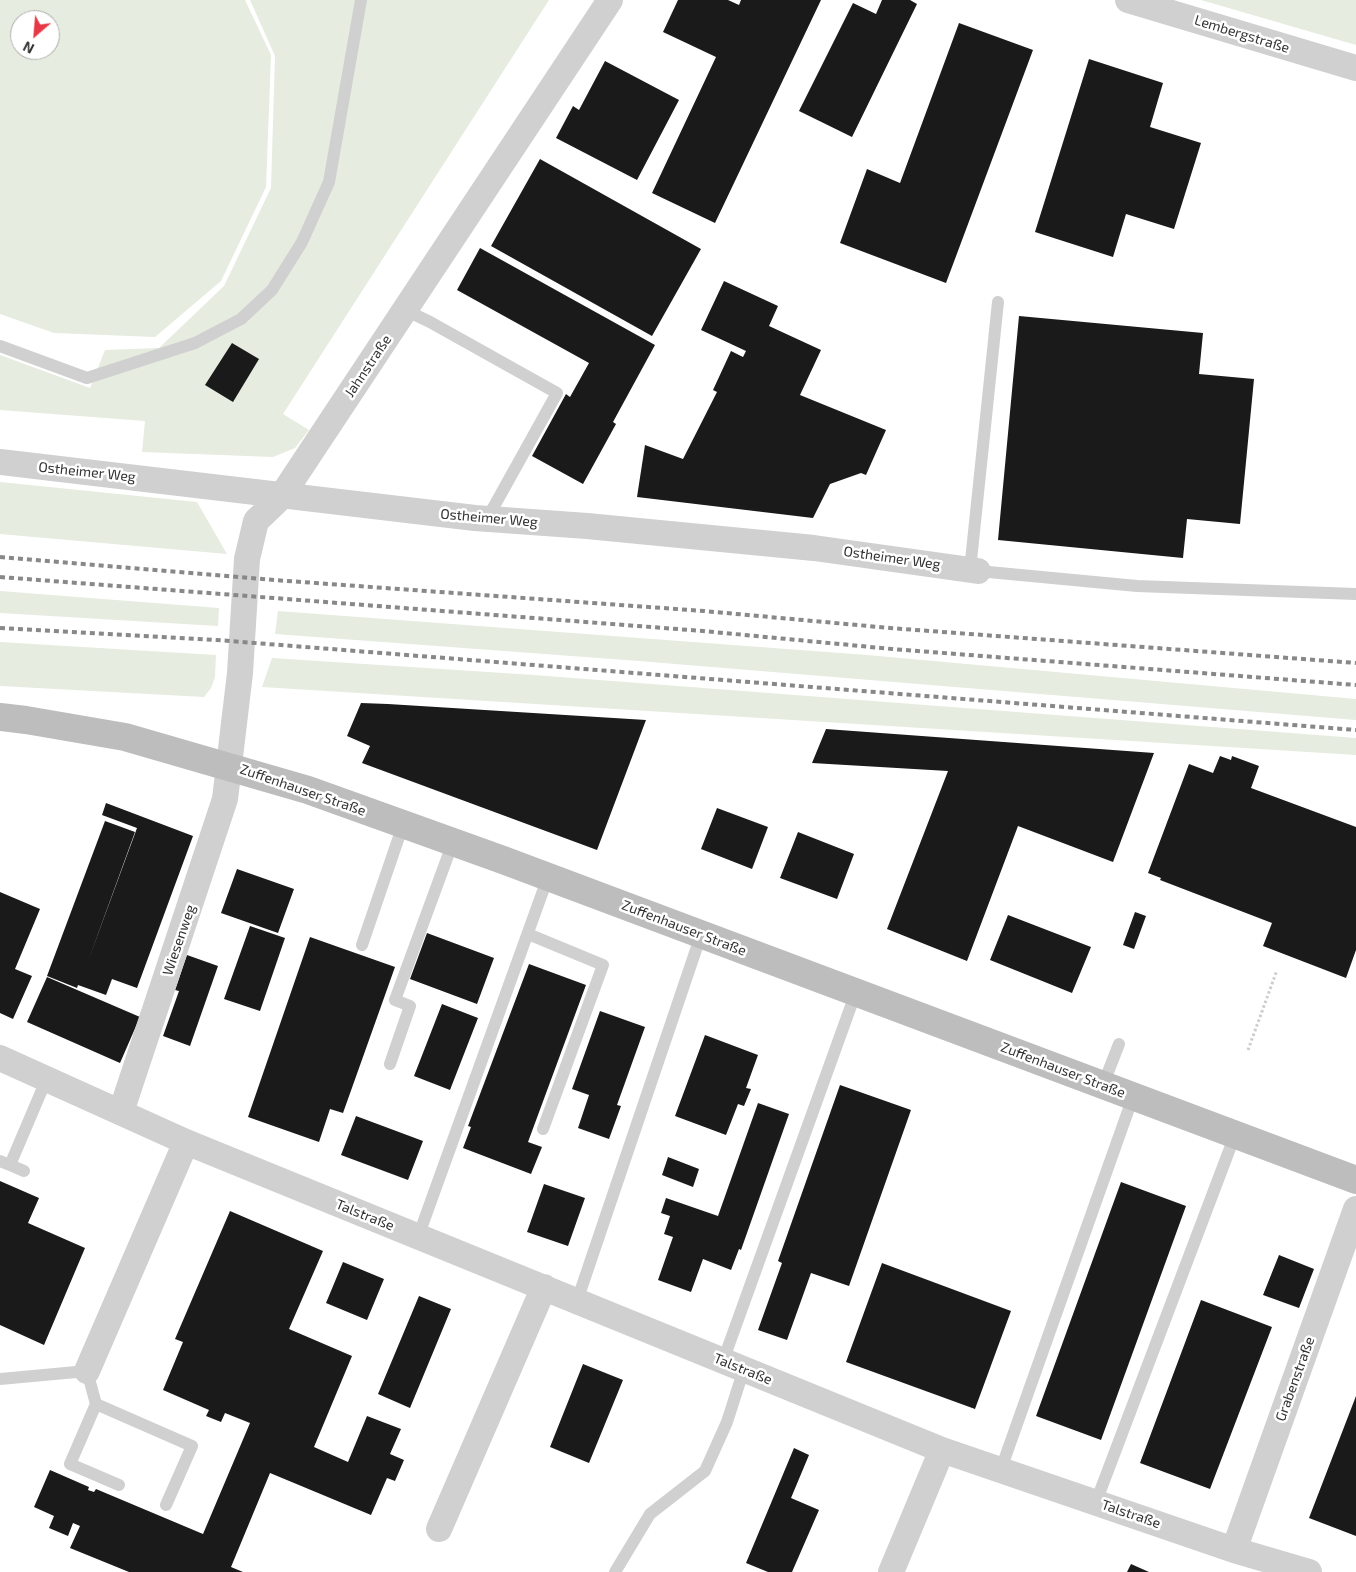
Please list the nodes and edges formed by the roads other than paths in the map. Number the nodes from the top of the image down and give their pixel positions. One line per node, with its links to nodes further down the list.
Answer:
1 (361, 0): 7 (lane)
2 (610, 0): 6 (street, Jahnstraße)
3 (1135, 1): 4 (street, Lembergstraße)
4 (1356, 68)
5 (998, 302): 11 (lane)
6 (404, 310): 9 (street, Jahnstraße); 10 (lane)
7 (0, 346)
8 (0, 462): 9 (street, Ostheimer Weg)
9 (281, 497): 10 (street, Ostheimer Weg); 14 (street, Jahnstraße)
10 (487, 519): 11 (street, Ostheimer Weg)
11 (974, 570): 12 (lane)
12 (1356, 594)
13 (0, 718): 14 (main road, Zuffenhauser Straße)
14 (231, 766): 15 (main road, Zuffenhauser Straße); 28 (street, Wiesenweg)
15 (403, 825): 16 (main road, Zuffenhauser Straße); 20 (lane)
16 (453, 842): 17 (main road, Zuffenhauser Straße); 24 (lane)
17 (548, 877): 18 (lane); 19 (main road, Zuffenhauser Straße)
18 (528, 934): 29 (lane); 36 (lane)
19 (702, 935): 21 (main road, Zuffenhauser Straße); 38 (lane)
20 (362, 945)
21 (856, 992): 26 (main road, Zuffenhauser Straße); 39 (lane)
22 (1119, 1044): 26 (lane)
23 (0, 1058): 25 (street, Talstraße)
24 (390, 1064)
25 (47, 1078): 28 (street, Talstraße); 32 (lane)
26 (1103, 1085): 27 (main road, Zuffenhauser Straße)
27 (1133, 1096): 30 (main road, Zuffenhauser Straße); 44 (lane)
28 (121, 1112): 31 (street, Talstraße)
29 (543, 1129)
30 (1235, 1135): 34 (main road, Zuffenhauser Straße); 46 (lane)
31 (186, 1142): 36 (street, Talstraße); 40 (street)
32 (5, 1163): 33 (lane)
33 (24, 1171)
34 (1356, 1180)
35 (1356, 1209): 49 (street, Grabenstraße)
36 (418, 1237): 37 (street, Talstraße)
37 (544, 1287): 38 (street, Talstraße); 48 (street)
38 (577, 1301): 39 (street, Talstraße)
39 (734, 1365): 43 (street, Talstraße); 51 (lane)
40 (86, 1371): 41 (lane); 42 (lane)
41 (0, 1379)
42 (96, 1404): 45 (lane); 47 (lane)
43 (942, 1450): 44 (street, Talstraße); 52 (street)
44 (1001, 1469): 46 (street, Talstraße)
45 (119, 1485)
46 (1096, 1502): 49 (street, Talstraße)
47 (166, 1504)
48 (439, 1529)
49 (1234, 1550): 50 (street, Talstraße)
50 (1298, 1570)
51 (615, 1572)
52 (891, 1572)

